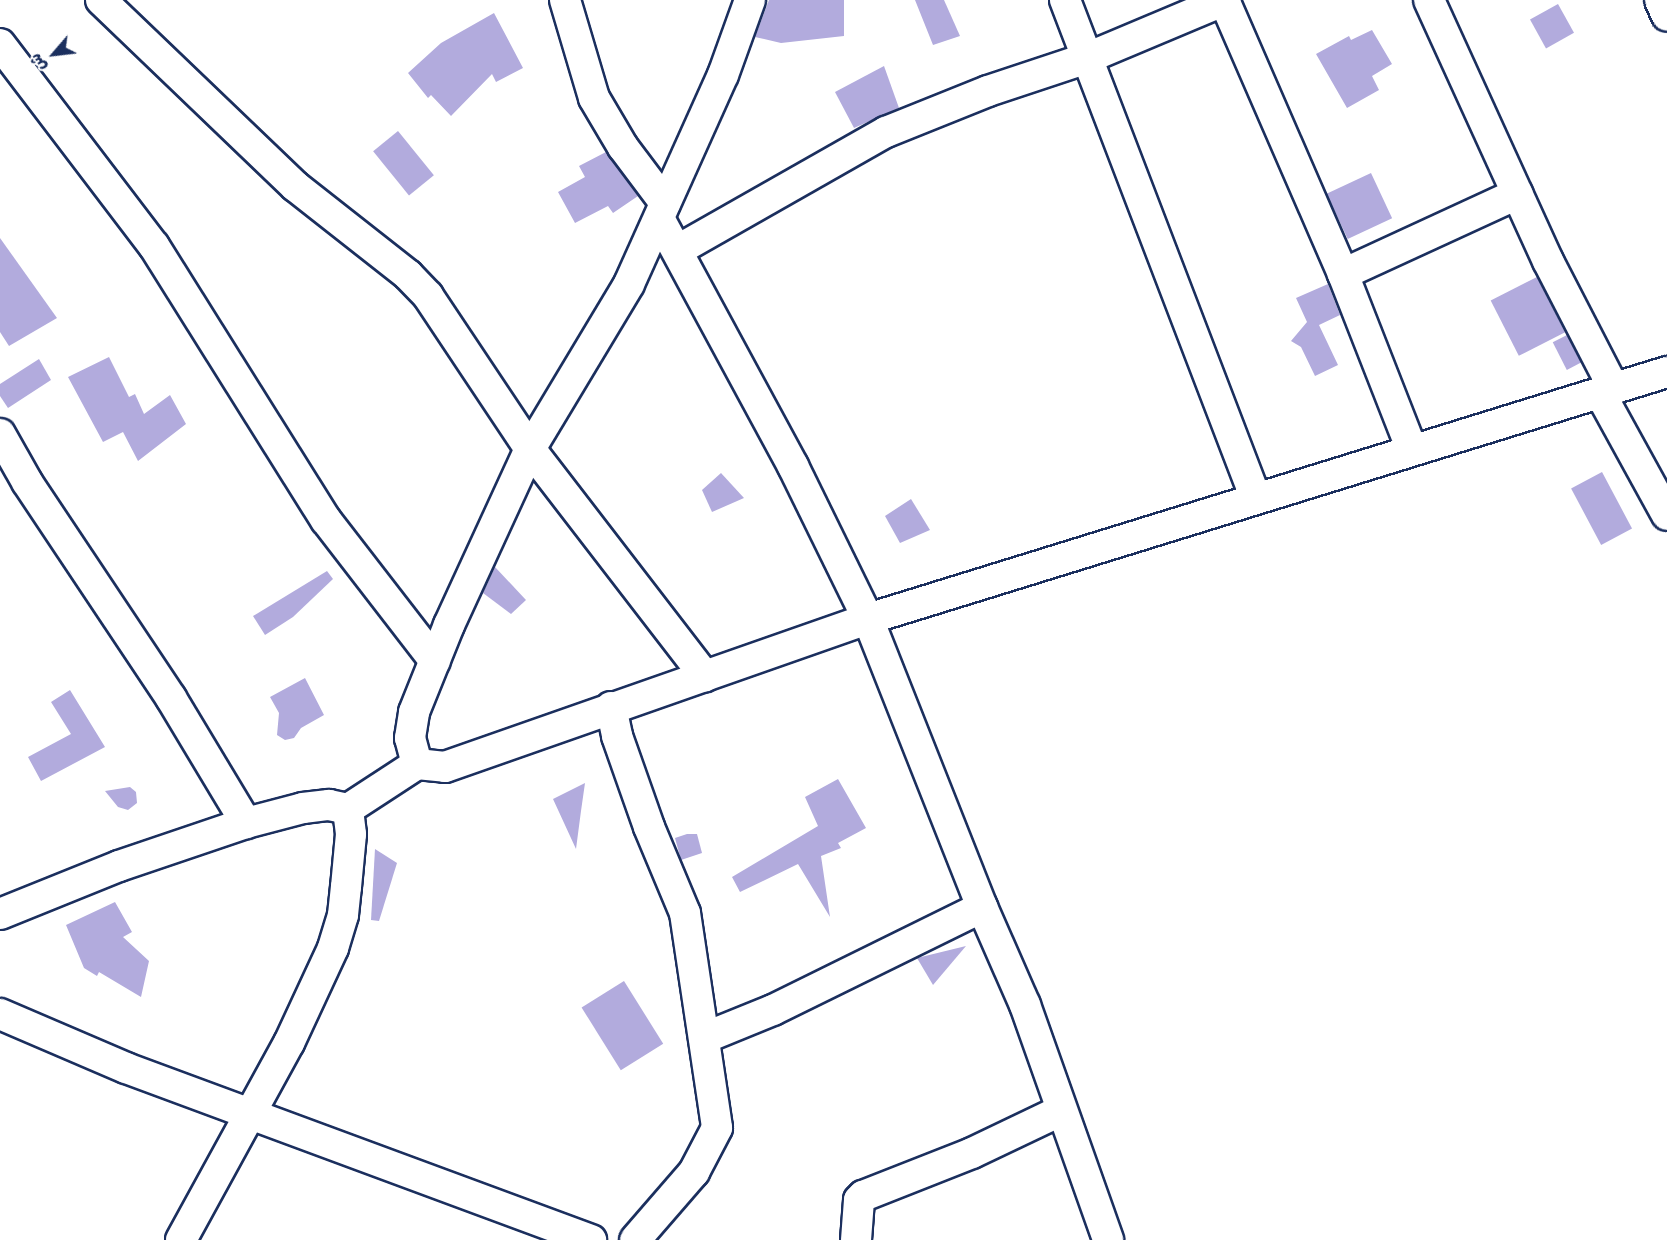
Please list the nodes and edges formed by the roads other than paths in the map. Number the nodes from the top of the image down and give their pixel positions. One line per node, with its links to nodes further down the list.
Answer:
1 (101, 0): 18 (street)
2 (565, 0): 12 (street)
3 (750, 0): 12 (street)
4 (1065, 0): 10 (street)
5 (1225, 0): 10 (street); 14 (street)
6 (1429, 0): 11 (street)
7 (1660, 0): 8 (street)
8 (1667, 16)
9 (0, 44): 23 (street)
10 (1087, 58): 13 (street); 20 (street)
11 (1517, 194): 14 (street); 16 (street)
12 (663, 211): 13 (street); 18 (street)
13 (678, 250): 22 (street)
14 (1343, 274): 19 (street)
15 (1667, 372): 16 (street)
16 (1607, 391): 19 (street); 21 (street)
17 (0, 435): 28 (street)
18 (530, 449): 23 (street); 24 (street)
19 (1412, 450): 20 (street)
20 (1256, 499): 22 (street)
21 (1667, 515)
22 (868, 619): 24 (street); 29 (street)
23 (435, 661): 26 (street)
24 (705, 676): 25 (street)
25 (611, 707): 26 (street); 32 (street)
26 (417, 764): 27 (street)
27 (348, 809): 28 (street); 34 (street)
28 (246, 823): 30 (street)
29 (982, 907): 32 (street); 33 (street)
30 (0, 914)
31 (0, 1014): 34 (street)
32 (704, 1038): 37 (street)
33 (1060, 1111): 38 (street); 39 (street)
34 (248, 1114): 35 (street); 36 (street)
35 (181, 1240)
36 (591, 1240)
37 (635, 1240)
38 (856, 1240)
39 (1108, 1240)

